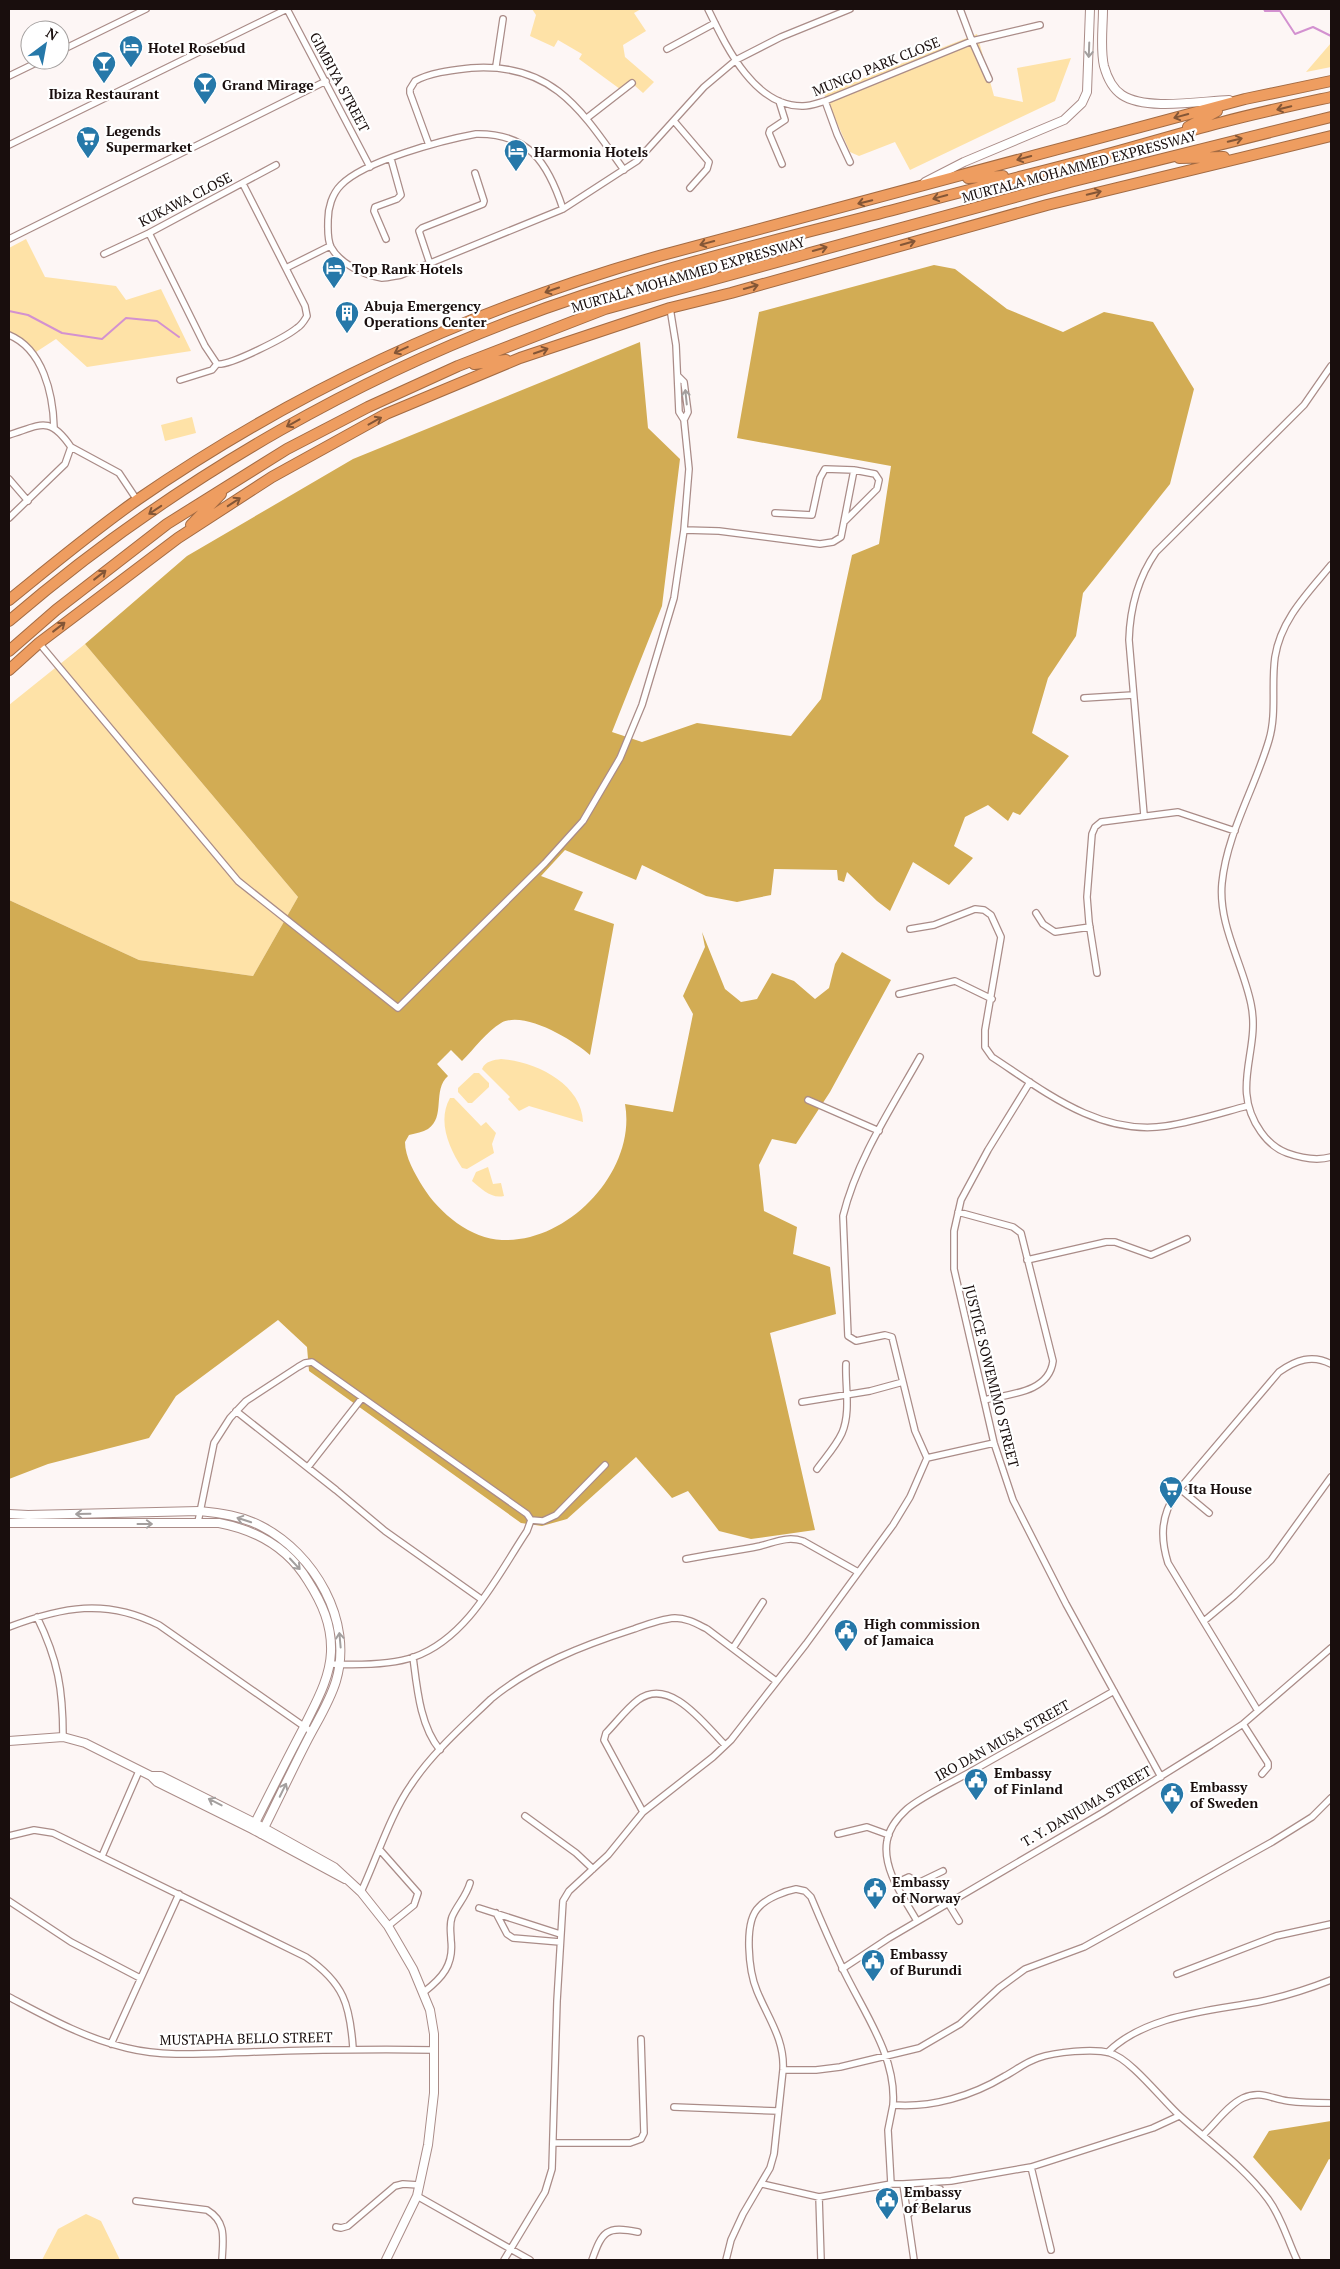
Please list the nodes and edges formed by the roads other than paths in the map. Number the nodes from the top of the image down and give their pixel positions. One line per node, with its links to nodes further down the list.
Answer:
1 (146, 9): 12 (street)
2 (287, 9): 20 (street, GIMBIYA STREET); 32 (street)
3 (708, 9): 9 (street, MUNGO PARK CLOSE)
4 (848, 9): 14 (street)
5 (960, 9): 11 (street)
6 (1090, 9): 47 (street, one-way to 47)
7 (1103, 9): 23 (street)
8 (503, 18): 15 (street)
9 (715, 23): 13 (street); 14 (street, MUNGO PARK CLOSE)
10 (1040, 25): 11 (street, MUNGO PARK CLOSE)
11 (972, 41): 18 (street); 25 (street, MUNGO PARK CLOSE)
12 (70, 46)
13 (667, 49)
14 (736, 60): 24 (street, MUNGO PARK CLOSE); 29 (street)
15 (496, 66): 28 (street); 33 (street)
16 (21, 70): 17 (street)
17 (9, 76)
18 (989, 79)
19 (1331, 80): 23 (highway, MURTALA MOHAMMED EXPRESSWAY)
20 (326, 81): 40 (street, GIMBIYA STREET); 50 (street)
21 (632, 83): 28 (street)
22 (1331, 97): 30 (highway, MURTALA MOHAMMED EXPRESSWAY, one-way to 30)
23 (1245, 99): 26 (highway, MURTALA MOHAMMED EXPRESSWAY)
24 (779, 101): 25 (street, MUNGO PARK CLOSE); 38 (street)
25 (825, 101): 37 (street)
26 (1231, 103): 30 (highway); 44 (highway, MURTALA MOHAMMED EXPRESSWAY, one-way to 44)
27 (1331, 117): 36 (highway, MURTALA MOHAMMED EXPRESSWAY, one-way to 27)
28 (587, 118): 41 (street)
29 (674, 121): 41 (street); 46 (street)
30 (1175, 134): 43 (highway, MURTALA MOHAMMED EXPRESSWAY)
31 (1331, 136): 34 (highway, MURTALA MOHAMMED EXPRESSWAY)
32 (9, 145)
33 (429, 145): 35 (street); 48 (street)
34 (1246, 156): 36 (highway); 57 (highway, MURTALA MOHAMMED EXPRESSWAY, one-way to 34)
35 (391, 159): 40 (street); 51 (street)
36 (1158, 159): 62 (highway, MURTALA MOHAMMED EXPRESSWAY, one-way to 36)
37 (850, 162)
38 (782, 164)
39 (276, 165): 45 (street, KUKAWA CLOSE)
40 (370, 167): 52 (street)
41 (624, 170): 48 (street)
42 (475, 173): 54 (street)
43 (1024, 175): 44 (highway); 58 (highway, MURTALA MOHAMMED EXPRESSWAY, one-way to 58)
44 (948, 179): 47 (highway, MURTALA MOHAMMED EXPRESSWAY)
45 (243, 184): 49 (street, KUKAWA CLOSE); 55 (street)
46 (690, 188)
47 (912, 189): 56 (highway, MURTALA MOHAMMED EXPRESSWAY, one-way to 56)
48 (563, 209): 54 (street)
49 (149, 233): 53 (street, KUKAWA CLOSE); 61 (street)
50 (9, 239)
51 (386, 240)
52 (330, 246): 54 (street); 55 (street)
53 (104, 254)
54 (430, 264)
55 (286, 268): 61 (street)
56 (530, 297): 58 (highway); 66 (highway, MURTALA MOHAMMED EXPRESSWAY, one-way to 66)
57 (670, 308): 60 (highway, MURTALA MOHAMMED EXPRESSWAY, one-way to 57); 78 (street)
58 (494, 327): 65 (highway, MURTALA MOHAMMED EXPRESSWAY)
59 (9, 335): 67 (street)
60 (520, 358): 62 (highway); 79 (highway, MURTALA MOHAMMED EXPRESSWAY, one-way to 60)
61 (217, 364): 64 (street)
62 (458, 366): 72 (highway, MURTALA MOHAMMED EXPRESSWAY)
63 (1331, 366): 86 (street)
64 (180, 380)
65 (332, 401): 66 (highway); 82 (highway, MURTALA MOHAMMED EXPRESSWAY, one-way to 82)
66 (295, 403): 73 (highway, MURTALA MOHAMMED EXPRESSWAY)
67 (54, 427): 68 (street); 69 (street)
68 (9, 435)
69 (71, 447): 73 (street); 74 (street)
70 (854, 470): 75 (street); 77 (street); 77 (street)
71 (9, 479): 74 (street)
72 (234, 482): 79 (highway); 84 (highway, MURTALA MOHAMMED EXPRESSWAY, one-way to 72)
73 (137, 500): 81 (highway, MURTALA MOHAMMED EXPRESSWAY)
74 (28, 501): 76 (street)
75 (775, 513)
76 (9, 518)
77 (844, 523): 78 (street)
78 (684, 530): 83 (street)
79 (178, 538): 83 (highway, MURTALA MOHAMMED EXPRESSWAY, one-way to 79)
80 (1331, 565): 89 (street)
81 (9, 600)
82 (9, 621)
83 (38, 643): 85 (highway, MURTALA MOHAMMED EXPRESSWAY)
84 (9, 651)
85 (9, 670)
86 (1133, 695): 87 (street); 88 (street)
87 (1084, 698)
88 (1144, 815): 89 (street); 91 (street)
89 (1235, 831): 99 (street)
90 (1036, 913): 91 (street)
91 (1090, 927): 93 (street)
92 (910, 929): 95 (street)
93 (1097, 973)
94 (900, 994): 95 (street)
95 (992, 999): 97 (street)
96 (920, 1057): 100 (street)
97 (1030, 1082): 99 (street); 102 (street, JUSTICE SOWEMIMO STREET)
98 (808, 1100): 100 (street)
99 (1248, 1106): 101 (street)
100 (879, 1131): 107 (street)
101 (1331, 1157)
102 (958, 1212): 104 (street); 110 (street, JUSTICE SOWEMIMO STREET)
103 (1187, 1239): 104 (street)
104 (1027, 1260): 110 (street)
105 (846, 1364): 108 (street)
106 (1331, 1364): 119 (street)
107 (903, 1382): 108 (street); 114 (street)
108 (848, 1394): 111 (street); 117 (street)
109 (362, 1398): 112 (street); 116 (street); 123 (street)
110 (984, 1400): 113 (street, JUSTICE SOWEMIMO STREET)
111 (802, 1402)
112 (236, 1411): 116 (street); 120 (street)
113 (994, 1444): 114 (street); 139 (street, JUSTICE SOWEMIMO STREET)
114 (927, 1458): 127 (street)
115 (605, 1465): 123 (street)
116 (308, 1467): 128 (street)
117 (817, 1469)
118 (1331, 1477): 131 (street)
119 (1180, 1489): 122 (street); 131 (street)
120 (199, 1511): 121 (street, one-way to 121); 124 (street); 137 (street, one-way to 120)
121 (9, 1514)
122 (1209, 1514)
123 (530, 1520): 128 (street)
124 (198, 1522): 125 (street, one-way to 124); 136 (street, one-way to 136)
125 (9, 1523)
126 (686, 1559): 127 (street)
127 (858, 1572): 138 (street)
128 (481, 1599): 135 (street)
129 (763, 1602): 133 (street)
130 (37, 1617): 132 (street); 142 (street); 144 (street)
131 (1204, 1621): 140 (street)
132 (9, 1627)
133 (733, 1648): 138 (street); 147 (street)
134 (1331, 1648): 140 (street, T. Y. DANJUMA STREET)
135 (413, 1657): 137 (street); 147 (street)
136 (330, 1664): 137 (street); 142 (street)
137 (339, 1665): 143 (street)
138 (776, 1681): 146 (street)
139 (1114, 1691): 150 (street, JUSTICE SOWEMIMO STREET); 157 (street, IRO DAN MUSA STREET)
140 (1258, 1711): 141 (street, T. Y. DANJUMA STREET)
141 (1243, 1724): 149 (street); 150 (street, T. Y. DANJUMA STREET)
142 (304, 1727): 143 (street); 154 (street)
143 (312, 1732): 155 (street, one-way to 143)
144 (63, 1737): 145 (street); 148 (street)
145 (9, 1741)
146 (725, 1745): 152 (street); 152 (street)
147 (440, 1750): 159 (street)
148 (139, 1771): 154 (street); 160 (street)
149 (1262, 1774)
150 (1161, 1777): 168 (street, T. Y. DANJUMA STREET)
151 (1331, 1798): 190 (street)
152 (643, 1812): 161 (street)
153 (525, 1816): 161 (street)
154 (253, 1826): 155 (street)
155 (262, 1831): 165 (street)
156 (838, 1834): 157 (street)
157 (889, 1835): 164 (street)
158 (9, 1836): 160 (street)
159 (380, 1850): 165 (street); 174 (street)
160 (102, 1856): 166 (street)
161 (593, 1869): 176 (street)
162 (943, 1870): 164 (street)
163 (470, 1883): 183 (street)
164 (896, 1883): 171 (street)
165 (361, 1892): 174 (street)
166 (179, 1894): 181 (street); 187 (street)
167 (9, 1900): 181 (street)
168 (948, 1902): 171 (street, T. Y. DANJUMA STREET); 172 (street)
169 (479, 1908): 170 (street)
170 (496, 1913): 175 (street); 177 (street)
171 (916, 1921): 179 (street, T. Y. DANJUMA STREET)
172 (959, 1921)
173 (1331, 1924): 180 (street)
174 (388, 1926): 183 (street)
175 (544, 1929): 176 (street); 177 (street)
176 (560, 1934): 178 (street)
177 (543, 1940): 178 (street)
178 (560, 1942): 198 (street)
179 (842, 1969): 190 (street); 191 (street)
180 (1177, 1974)
181 (140, 1978): 186 (street)
182 (1331, 1980): 189 (street)
183 (424, 1992): 188 (street)
184 (9, 1997): 186 (street, MUSTAPHA BELLO STREET)
185 (641, 2039): 198 (street)
186 (110, 2044): 187 (street, MUSTAPHA BELLO STREET)
187 (352, 2048): 188 (street, MUSTAPHA BELLO STREET)
188 (434, 2050): 203 (street)
189 (1108, 2052): 193 (street); 196 (street)
190 (885, 2056): 191 (street); 193 (street)
191 (783, 2070): 195 (street)
192 (1331, 2103): 197 (street)
193 (893, 2105): 201 (street)
194 (674, 2107): 195 (street)
195 (778, 2111): 200 (street)
196 (1179, 2116): 197 (street); 199 (street)
197 (1203, 2135): 221 (street)
198 (553, 2143): 211 (street)
199 (1031, 2167): 202 (street); 212 (street)
200 (762, 2184): 206 (street); 218 (street)
201 (891, 2184): 202 (street); 206 (street)
202 (902, 2184): 208 (street)
203 (419, 2185): 205 (street); 209 (street)
204 (940, 2190): 208 (street)
205 (417, 2196): 211 (street); 214 (street)
206 (819, 2197): 219 (street)
207 (136, 2201): 213 (street)
208 (908, 2214): 220 (street)
209 (336, 2227)
210 (638, 2232): 217 (street)
211 (511, 2250): 215 (street); 216 (street)
212 (1051, 2250)
213 (222, 2260)
214 (386, 2260)
215 (504, 2260)
216 (530, 2260)
217 (592, 2260)
218 (726, 2260)
219 (821, 2260)
220 (914, 2260)
221 (1298, 2260)

